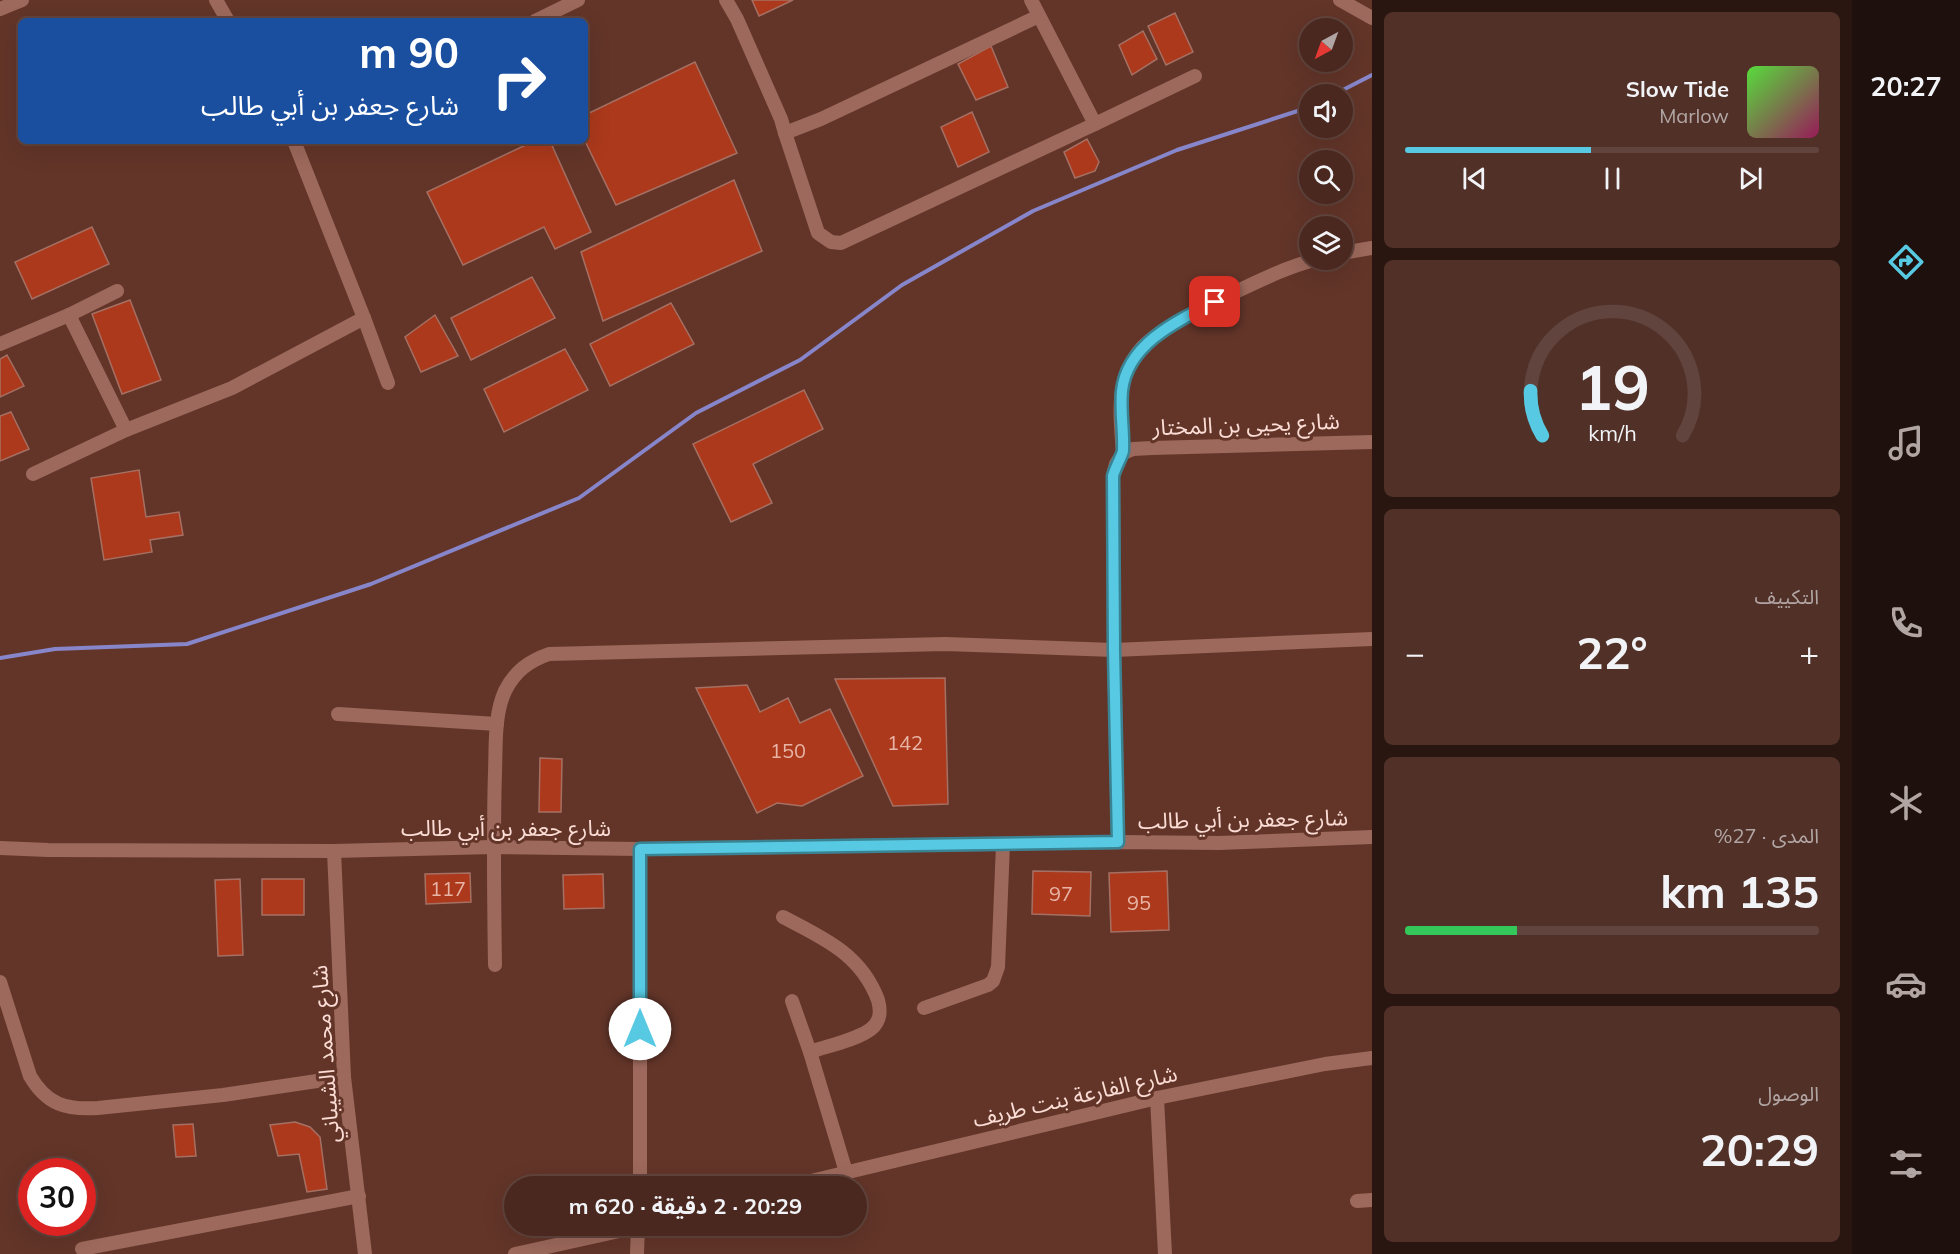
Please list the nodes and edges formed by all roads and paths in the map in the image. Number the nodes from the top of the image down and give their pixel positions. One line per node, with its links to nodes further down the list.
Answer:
1 (22, 0): 7 (street)
2 (216, 0): 9 (street)
3 (578, 0): 10 (street)
4 (726, 0): 14 (street)
5 (1030, 0): 8 (street)
6 (1340, 0): 11 (street)
7 (0, 9)
8 (1039, 16): 13 (street); 14 (street)
9 (226, 18)
10 (541, 18)
11 (1372, 18)
12 (1195, 75): 13 (street)
13 (1095, 124): 14 (street)
14 (785, 133)
15 (295, 144): 21 (street)
16 (1372, 248): 17 (street)
17 (1353, 251)
18 (1299, 264): 26 (street)
19 (117, 291): 20 (street)
20 (69, 315): 22 (street); 24 (street)
21 (364, 318): 23 (street); 24 (street)
22 (0, 344)
23 (387, 383)
24 (126, 430): 27 (street)
25 (1372, 442): 26 (street, شارع يحيى بن المختار)
26 (1123, 453): 29 (street)
27 (33, 474)
28 (1372, 639): 29 (street)
29 (1114, 650): 31 (street); 33 (street)
30 (338, 714): 31 (street)
31 (497, 724): 35 (street)
32 (1372, 837): 33 (street, شارع جعفر بن أبي طالب)
33 (1118, 842): 34 (street, شارع جعفر بن أبي طالب)
34 (1003, 844): 37 (street, شارع جعفر بن أبي طالب); 43 (street)
35 (493, 847): 37 (street, شارع جعفر بن أبي طالب); 38 (street, شارع جعفر بن أبي طالب); 40 (street)
36 (0, 848): 38 (street, شارع جعفر بن أبي طالب)
37 (640, 849): 49 (street)
38 (334, 851): 46 (street, شارع محمد الشيباني)
39 (783, 917): 44 (street)
40 (495, 965)
41 (0, 982): 46 (street)
42 (792, 1000): 44 (street)
43 (924, 1008)
44 (810, 1052): 48 (street)
45 (1372, 1058): 47 (street, شارع الفارعة بنت طريف)
46 (344, 1077): 51 (street, شارع محمد الشيباني)
47 (1157, 1098): 48 (street, شارع الفارعة بنت طريف); 60 (street)
48 (846, 1172): 50 (street, شارع الفارعة بنت طريف)
49 (640, 1176)
50 (830, 1176)
51 (359, 1196): 56 (street); 57 (street, شارع محمد الشيباني)
52 (1372, 1200): 53 (street)
53 (1357, 1201)
54 (595, 1236): 58 (street)
55 (638, 1236): 59 (street)
56 (82, 1249)
57 (364, 1254)
58 (515, 1254)
59 (637, 1254)
60 (1165, 1254)

